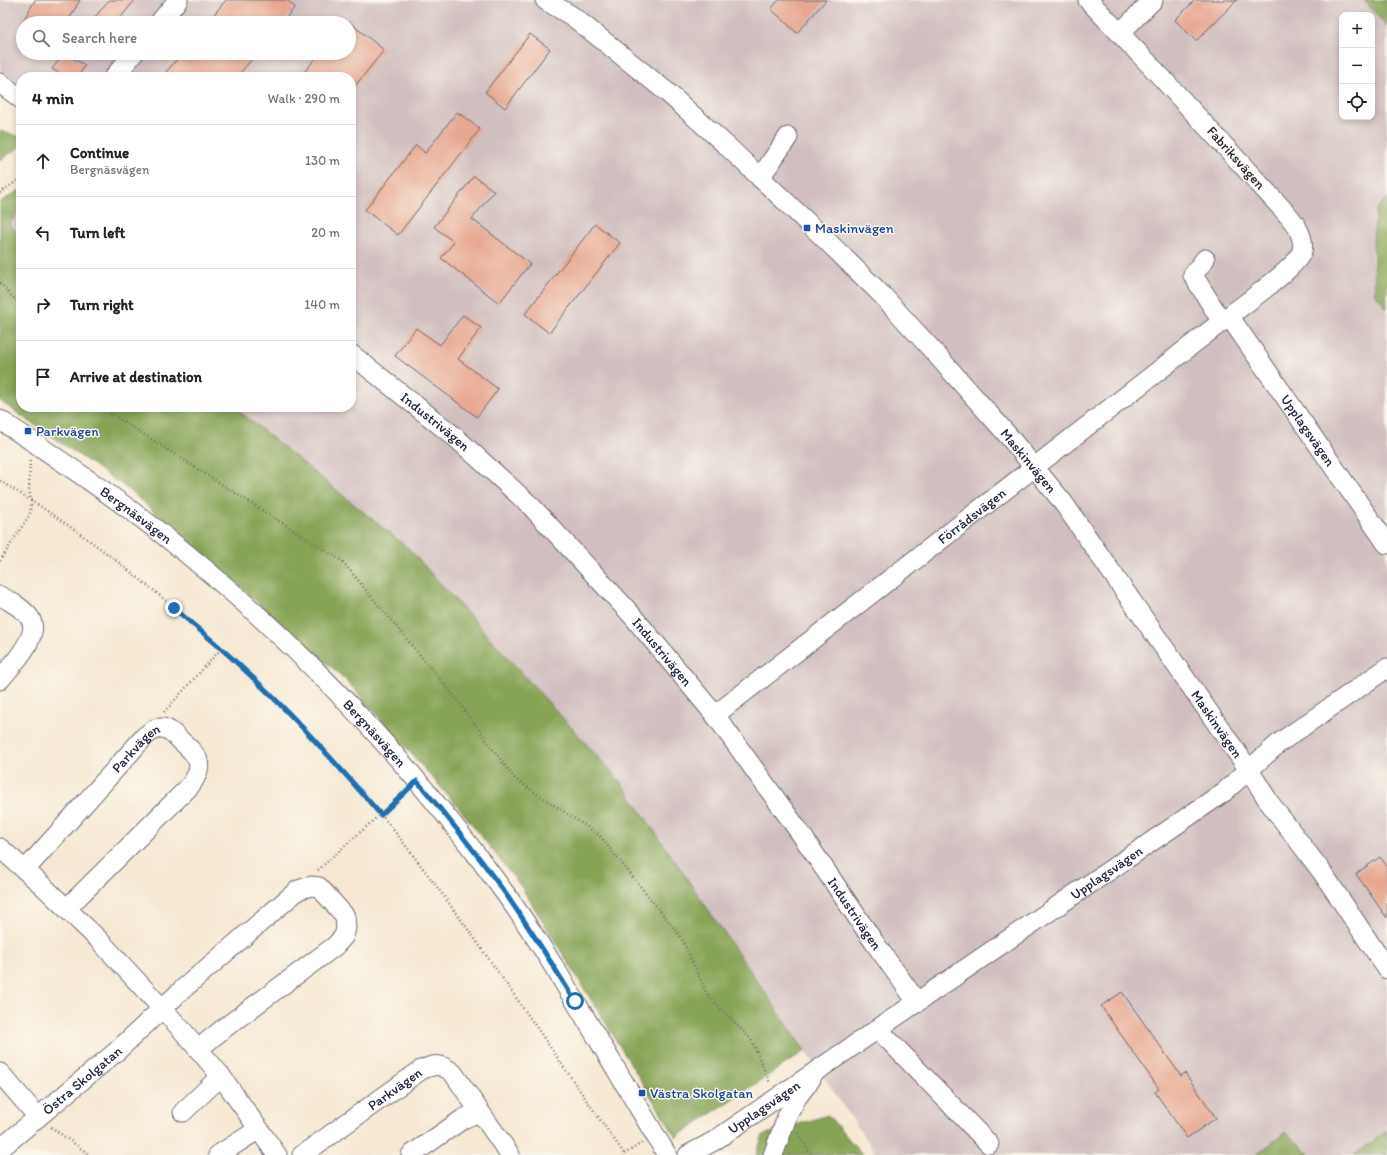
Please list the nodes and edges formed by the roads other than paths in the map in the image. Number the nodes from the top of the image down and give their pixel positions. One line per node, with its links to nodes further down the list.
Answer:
1 (178, 0): 5 (street)
2 (545, 0): 12 (street, Maskinvägen)
3 (1088, 0): 6 (street, Fabriksvägen)
4 (1153, 0): 6 (street)
5 (165, 16)
6 (1120, 33): 14 (street, Fabriksvägen)
7 (128, 60): 8 (street)
8 (118, 72)
9 (0, 83): 10 (street)
10 (16, 95)
11 (788, 136): 12 (street)
12 (760, 178): 17 (street, Maskinvägen)
13 (1205, 259): 14 (street, Upplagsvägen)
14 (1226, 319): 17 (street, Förrådsvägen); 18 (street, Upplagsvägen)
15 (356, 358): 22 (street, Industrivägen)
16 (0, 420): 47 (street, Bergnäsvägen)
17 (1034, 468): 22 (street, Förrådsvägen); 23 (street, Maskinvägen)
18 (1387, 544)
19 (0, 596): 21 (street)
20 (1387, 668): 23 (street, Upplagsvägen)
21 (0, 680)
22 (715, 715): 28 (street, Industrivägen)
23 (1249, 770): 27 (street, Maskinvägen); 28 (street, Upplagsvägen)
24 (0, 848): 25 (street)
25 (25, 870): 26 (street); 26 (street, Parkvägen)
26 (67, 908): 29 (street)
27 (1387, 969)
28 (917, 1002): 30 (street, Upplagsvägen)
29 (161, 1009): 31 (street); 31 (street); 37 (street, Östra Skolgatan)
30 (878, 1029): 32 (street, Upplagsvägen); 39 (street)
31 (198, 1049): 34 (street)
32 (819, 1068): 41 (street, Upplagsvägen); 49 (street, Upplagsvägen)
33 (0, 1073): 37 (street)
34 (221, 1076): 35 (street); 38 (street)
35 (183, 1112)
36 (479, 1112): 42 (street); 45 (street, Parkvägen); 46 (street, Parkvägen)
37 (38, 1117): 40 (street, Östra Skolgatan)
38 (259, 1129): 43 (street); 44 (street)
39 (989, 1144)
40 (0, 1148)
41 (711, 1150): 48 (street)
42 (418, 1153)
43 (218, 1155)
44 (277, 1155)
45 (302, 1155)
46 (510, 1155)
47 (667, 1155)
48 (688, 1155)
49 (773, 1155)

